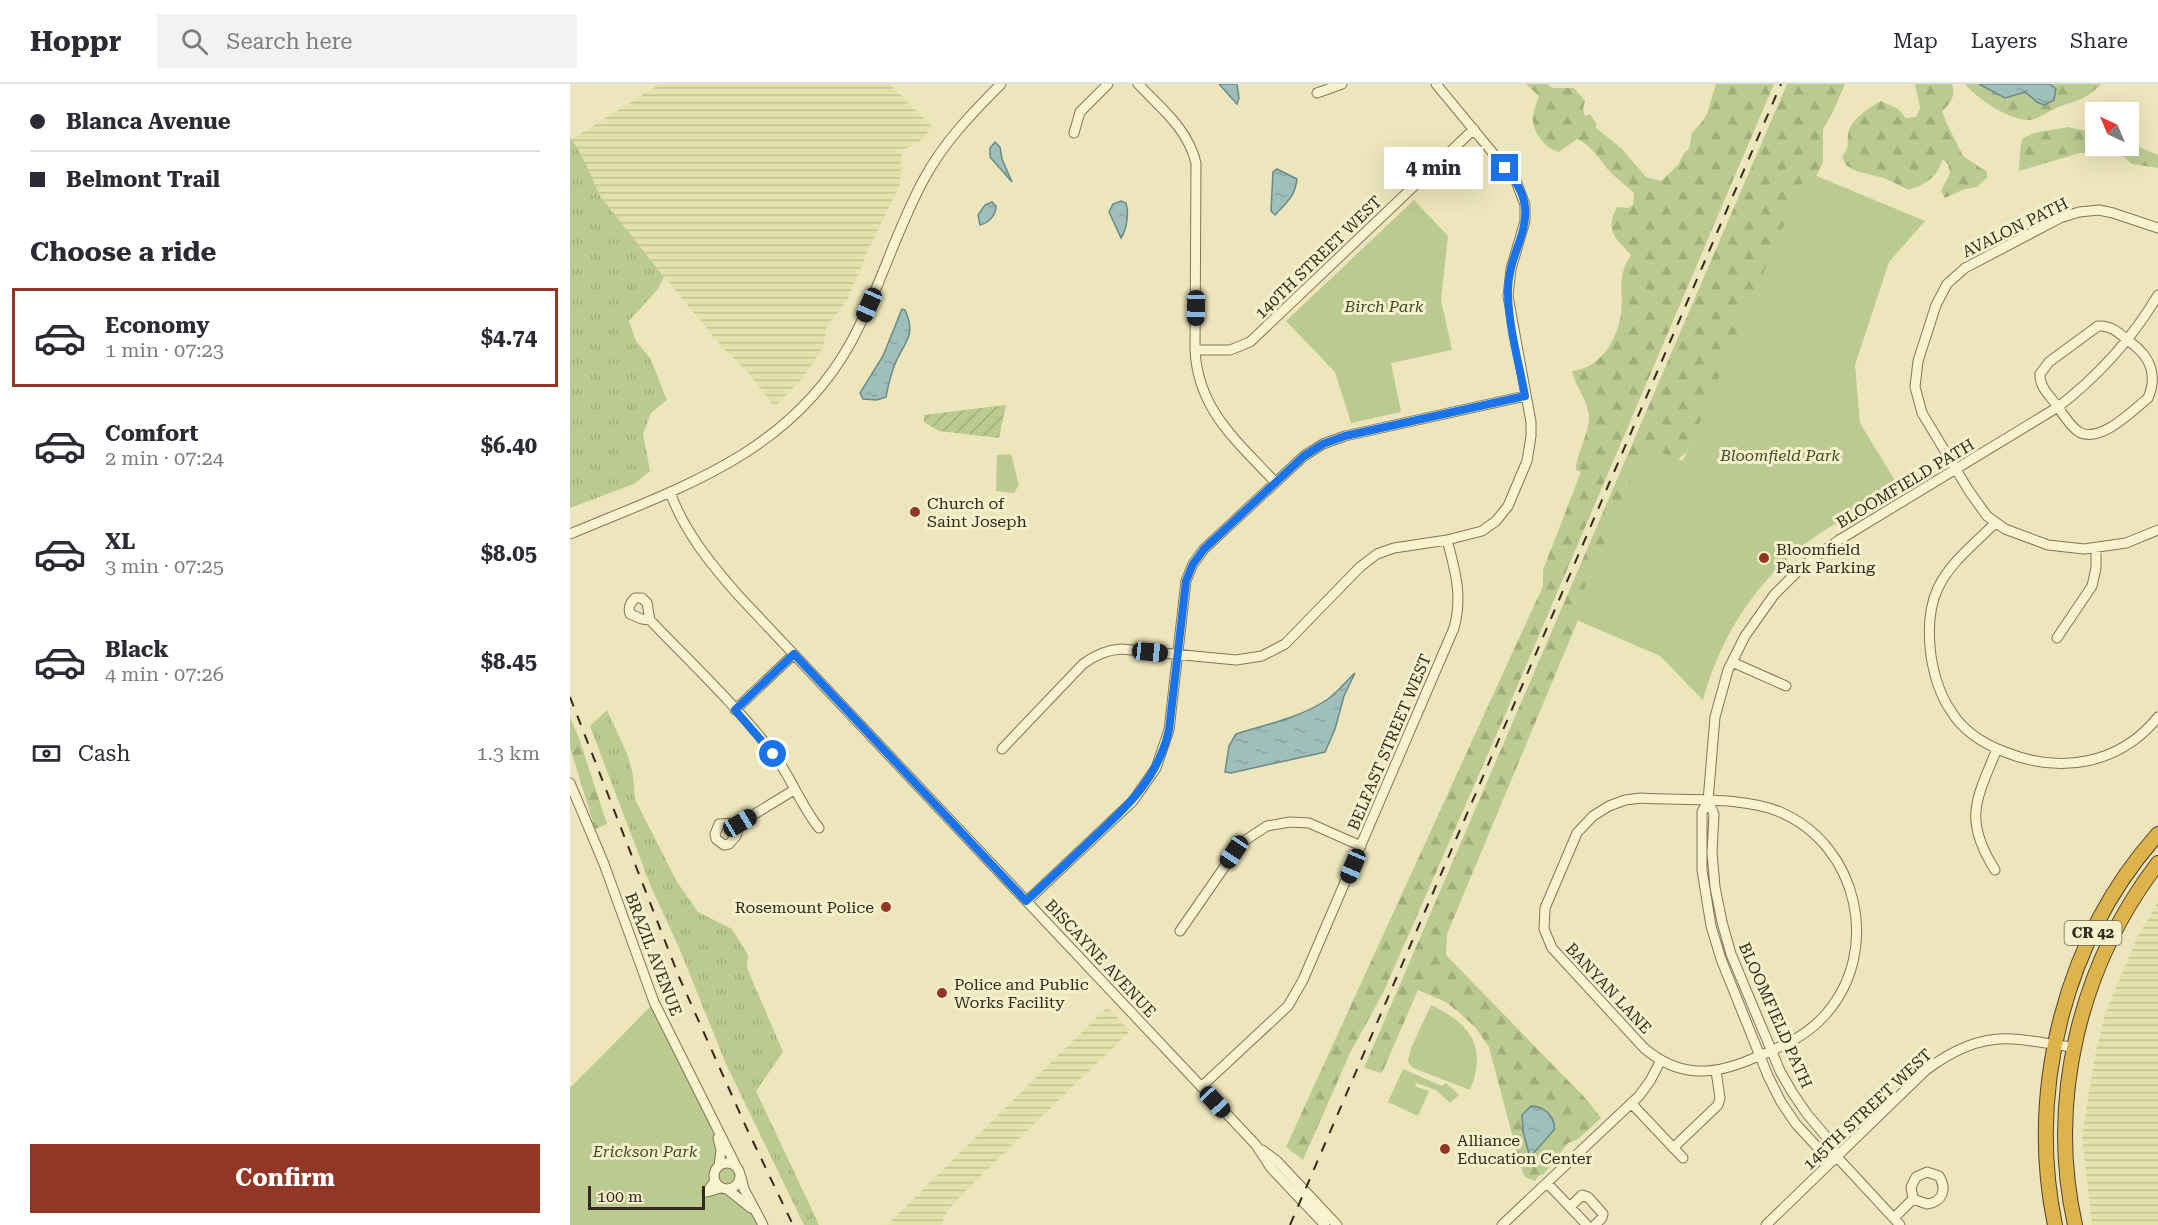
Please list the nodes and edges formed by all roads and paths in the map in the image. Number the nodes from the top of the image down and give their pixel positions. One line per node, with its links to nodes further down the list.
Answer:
1 (1001, 84): 17 (street)
2 (1108, 84): 8 (street)
3 (1138, 84): 12 (street)
4 (1342, 84): 6 (street)
5 (1436, 84): 7 (street)
6 (1317, 93)
7 (1474, 129): 12 (street, 140TH STREET WEST); 13 (street)
8 (1074, 133)
9 (2158, 228): 15 (street, AVALON PATH)
10 (2158, 295): 11 (street, BLOOMFIELD PATH)
11 (2128, 340): 14 (street, BLOOMFIELD PATH); 14 (street); 14 (street)
12 (1195, 350): 16 (street)
13 (1525, 396): 16 (street); 21 (street)
14 (2058, 407): 15 (street, BLOOMFIELD PATH)
15 (1956, 470): 18 (street, AVALON PATH); 27 (street, BLOOMFIELD PATH)
16 (1275, 482): 26 (street)
17 (670, 492): 20 (street); 25 (street, BISCAYNE AVENUE)
18 (1995, 523): 22 (street); 32 (street)
19 (2158, 530): 22 (street)
20 (570, 534)
21 (1447, 540): 26 (street); 39 (street, BELFAST STREET WEST)
22 (2096, 549): 24 (street)
23 (650, 620): 29 (street)
24 (2057, 638)
25 (794, 654): 29 (street); 42 (street, BISCAYNE AVENUE)
26 (1178, 655): 31 (street); 42 (street)
27 (1732, 662): 28 (street); 35 (street, BLOOMFIELD PATH)
28 (1786, 686)
29 (735, 710): 34 (street)
30 (2158, 717): 32 (street)
31 (1002, 749)
32 (1997, 749): 41 (street)
33 (570, 783): 52 (street, BRAZIL AVENUE)
34 (794, 790): 36 (street); 37 (street)
35 (1708, 801): 46 (street, BLOOMFIELD PATH); 46 (street, BANYAN LANE); 47 (street, BLOOMFIELD PATH); 48 (street, BANYAN LANE)
36 (740, 823)
37 (819, 828)
38 (2158, 834): 44 (highway, CR 42)
39 (1361, 846): 43 (street); 50 (street, BELFAST STREET WEST)
40 (2158, 863): 45 (highway, CR 42)
41 (1995, 870)
42 (1026, 901): 50 (street, BISCAYNE AVENUE)
43 (1180, 931)
44 (2055, 1046): 45 (street, 145TH STREET WEST); 55 (street, 145TH STREET WEST); 73 (highway, CR 42)
45 (2073, 1047): 74 (highway, CR 42)
46 (1772, 1051): 47 (street, BANYAN LANE); 55 (street, BLOOMFIELD PATH)
47 (1760, 1056): 49 (street, BANYAN LANE); 55 (street, BLOOMFIELD PATH)
48 (1660, 1060): 49 (street, BANYAN LANE); 51 (street)
49 (1716, 1071): 54 (street)
50 (1201, 1087): 53 (street, BISCAYNE AVENUE)
51 (1631, 1103): 54 (street); 60 (street)
52 (717, 1132): 57 (street, BRAZIL AVENUE); 58 (street, BRAZIL AVENUE)
53 (1256, 1145): 67 (street, BISCAYNE AVENUE); 68 (street, BISCAYNE AVENUE)
54 (1673, 1148): 56 (street)
55 (1837, 1156): 65 (street); 72 (street, 145TH STREET WEST)
56 (1683, 1158)
57 (735, 1164): 58 (street); 59 (street, BRAZIL AVENUE)
58 (719, 1166): 61 (street, BRAZIL AVENUE)
59 (741, 1177): 61 (street); 64 (street, BRAZIL AVENUE)
60 (1547, 1183): 63 (street); 69 (street)
61 (721, 1186): 64 (street, BRAZIL AVENUE)
62 (1913, 1199): 65 (street)
63 (1570, 1207): 70 (street); 71 (street)
64 (757, 1213): 66 (street, BRAZIL AVENUE)
65 (1897, 1222)
66 (763, 1225)
67 (1325, 1225)
68 (1337, 1225)
69 (1502, 1225)
70 (1587, 1225)
71 (1595, 1225)
72 (1766, 1225)
73 (2055, 1225)
74 (2075, 1225)

